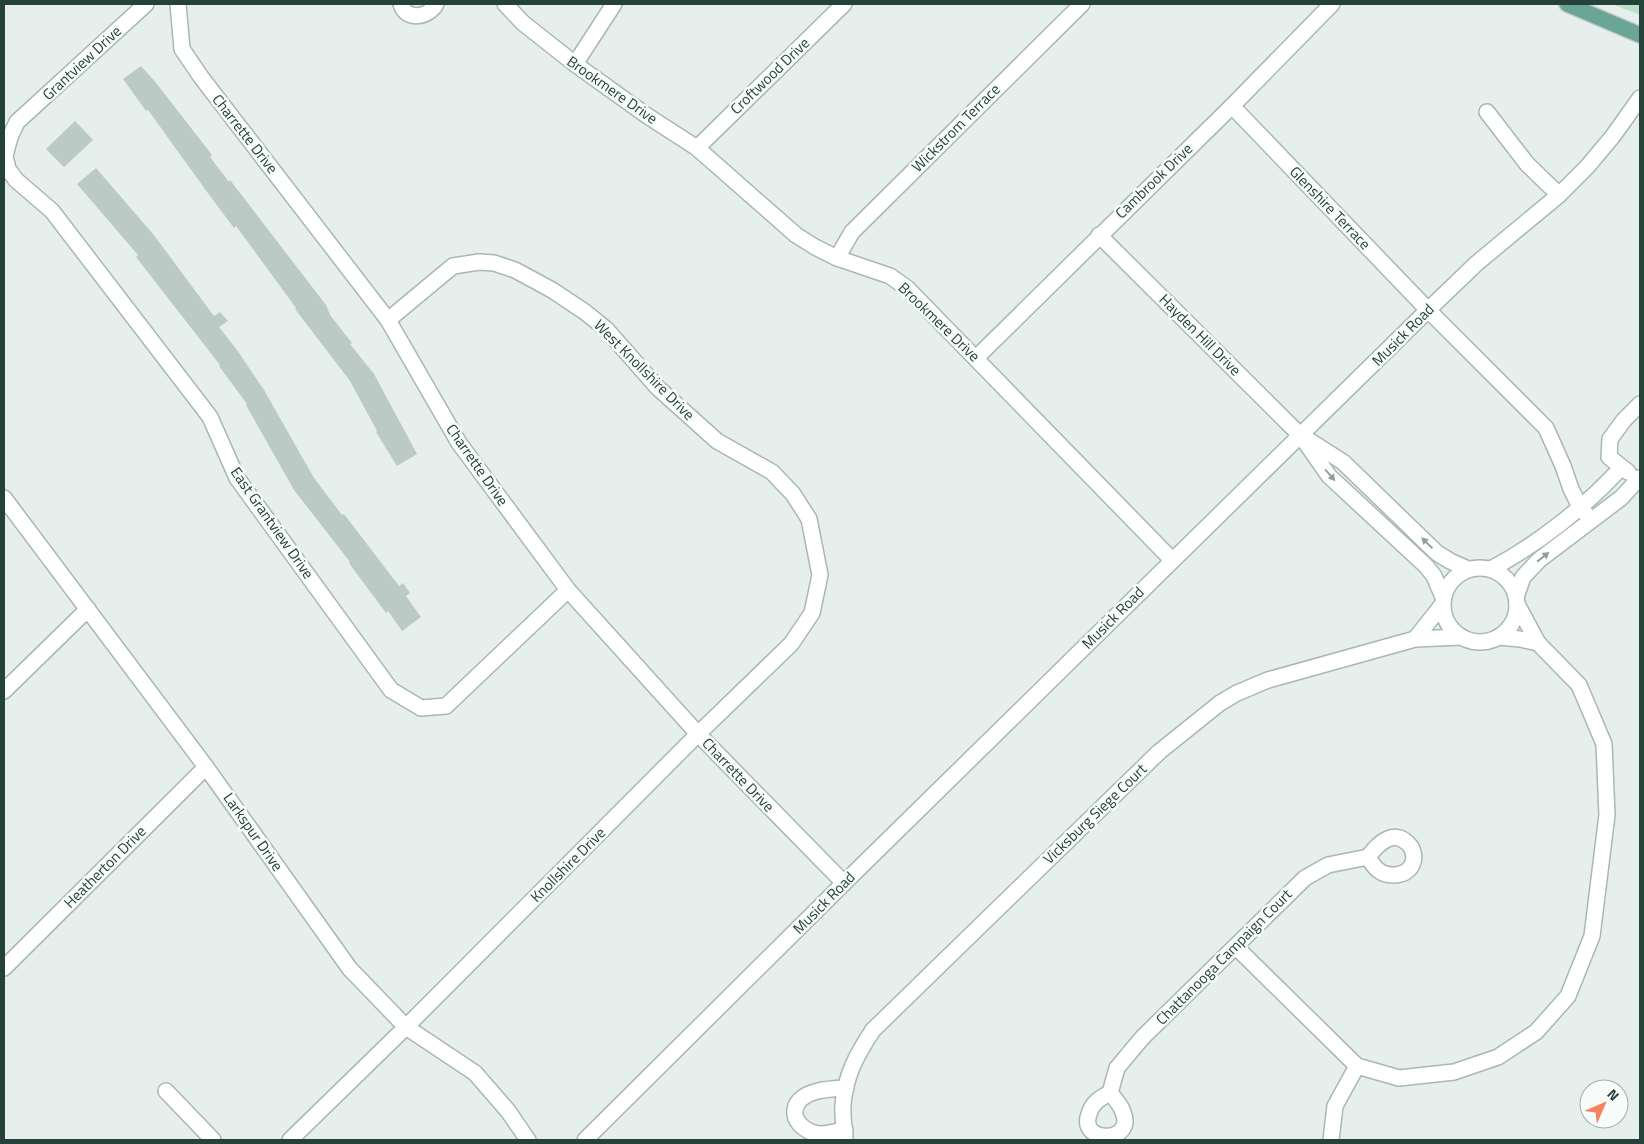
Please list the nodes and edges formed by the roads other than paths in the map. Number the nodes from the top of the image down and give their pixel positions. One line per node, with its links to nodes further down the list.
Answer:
1 (146, 4): 16 (street, Grantview Drive)
2 (178, 4): 22 (street, Charrette Drive)
3 (402, 4): 4 (street)
4 (436, 4)
5 (505, 4): 12 (street, Brookmere Drive)
6 (614, 4): 12 (street)
7 (844, 4): 17 (street, Croftwood Drive)
8 (1082, 4): 20 (street, Wickstrom Terrace)
9 (1332, 4): 14 (street, Cambrook Drive)
10 (1567, 4): 11 (main road)
11 (1640, 36)
12 (575, 64): 17 (street, Brookmere Drive)
13 (1640, 98): 18 (street, Musick Road)
14 (1232, 106): 19 (street, Cambrook Drive); 21 (street, Glenshire Terrace)
15 (1487, 112): 18 (street)
16 (17, 122): 35 (street, East Grantview Drive)
17 (697, 148): 20 (street, Brookmere Drive)
18 (1559, 195): 21 (street, Musick Road)
19 (1099, 235): 23 (street, Cambrook Drive); 25 (street, Hayden Hill Drive)
20 (837, 258): 23 (street, Brookmere Drive)
21 (1428, 310): 25 (street, Musick Road); 29 (street, Glenshire Terrace)
22 (388, 320): 34 (street, West Knollshire Drive); 35 (street, Charrette Drive)
23 (976, 358): 31 (street, Brookmere Drive)
24 (1640, 404): 26 (street)
25 (1301, 436): 31 (street, Musick Road); 32 (street, one-way to 25); 37 (street, one-way to 37)
26 (1621, 468): 27 (street); 29 (street)
27 (1639, 478): 30 (street)
28 (4, 498): 38 (street, Larkspur Drive)
29 (1580, 507): 30 (street, Glenshire Terrace); 33 (street)
30 (1591, 520): 36 (street, one-way to 30)
31 (1172, 560): 47 (street, Musick Road)
32 (1468, 569): 33 (street); 37 (street)
33 (1491, 569): 36 (street)
34 (820, 574): 44 (street, Knollshire Drive)
35 (568, 590): 44 (street, Charrette Drive)
36 (1517, 600): 40 (street); 42 (street)
37 (1443, 601): 39 (street); 41 (street)
38 (88, 609): 43 (street); 45 (street, Larkspur Drive)
39 (1461, 637): 40 (street); 41 (street, Vicksburg Siege Court)
40 (1499, 637): 42 (street)
41 (1415, 639): 52 (street, Vicksburg Siege Court)
42 (1538, 643): 51 (street)
43 (4, 691)
44 (698, 734): 47 (street, Charrette Drive); 50 (street, Knollshire Drive)
45 (206, 767): 49 (street, Heatherton Drive); 50 (street, Larkspur Drive)
46 (1368, 857): 48 (street, Chattanooga Campaign Court)
47 (844, 883): 59 (street, Musick Road)
48 (1236, 947): 51 (street); 54 (street, Chattanooga Campaign Court)
49 (4, 968)
50 (406, 1027): 57 (street, Knollshire Drive); 58 (street, Larkspur Drive)
51 (1357, 1066): 60 (street)
52 (846, 1088): 55 (street, Vicksburg Siege Court); 55 (street, Vicksburg Siege Court)
53 (166, 1091): 56 (street)
54 (1110, 1093)
55 (845, 1135)
56 (213, 1140)
57 (290, 1140)
58 (528, 1140)
59 (585, 1140)
60 (1331, 1140)

